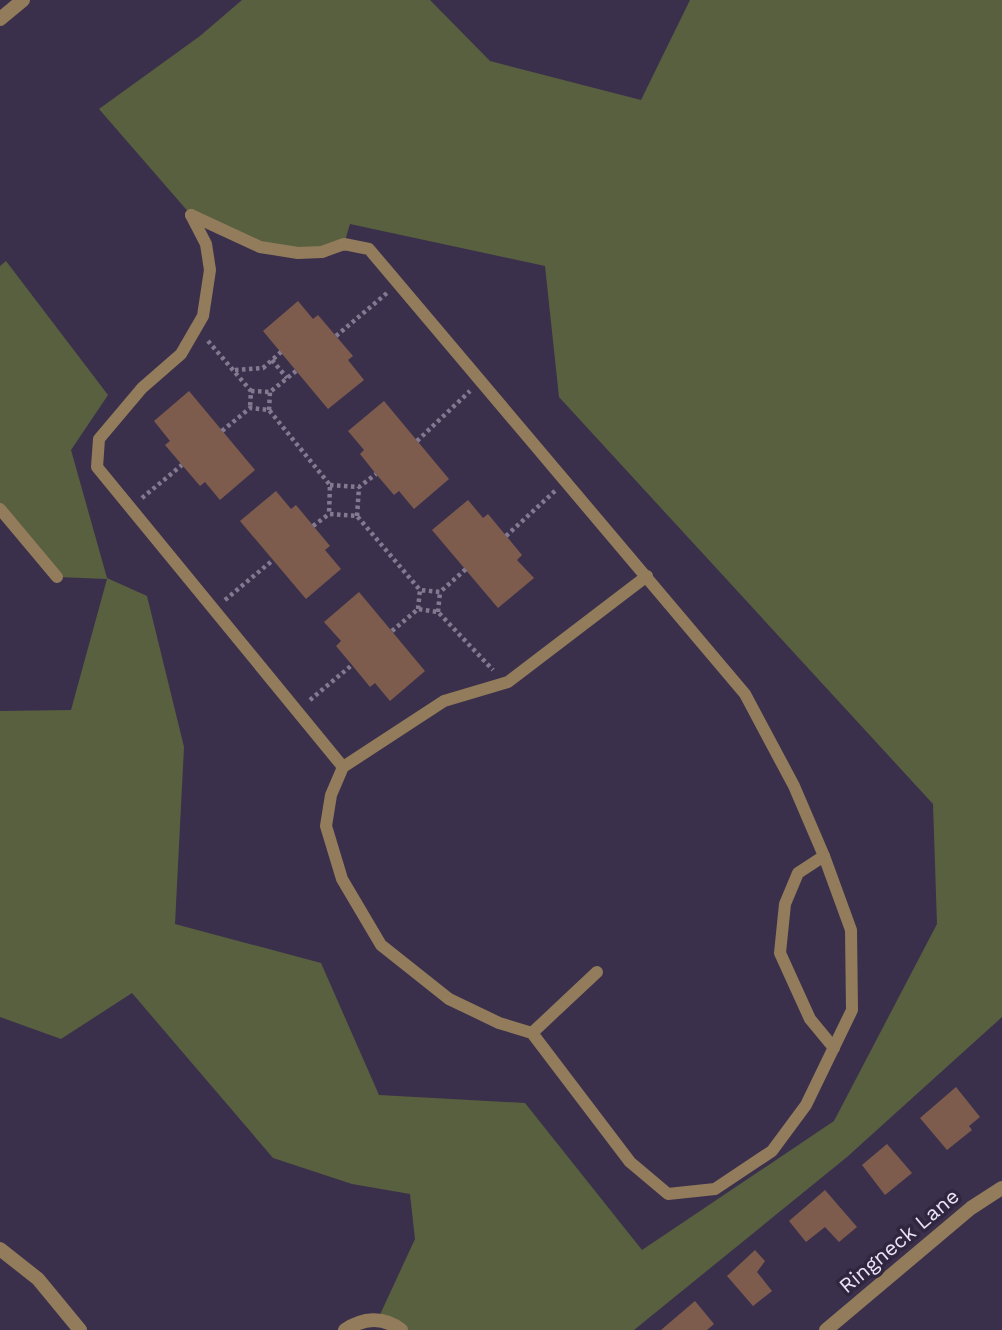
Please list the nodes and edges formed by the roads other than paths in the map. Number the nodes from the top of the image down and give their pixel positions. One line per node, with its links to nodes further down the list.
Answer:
1 (23, 0): 2 (street)
2 (0, 19)
3 (0, 509): 5 (lane)
4 (647, 576): 6 (lane); 6 (lane); 7 (lane)
5 (57, 577)
6 (343, 767): 9 (lane)
7 (824, 856): 10 (lane); 10 (lane)
8 (597, 972): 9 (lane)
9 (531, 1033): 10 (lane)
10 (834, 1048)
11 (1002, 1188): 16 (street, Ringneck Lane)
12 (0, 1249): 13 (street)
13 (80, 1330)
14 (345, 1330): 15 (street)
15 (401, 1330)
16 (826, 1330)

